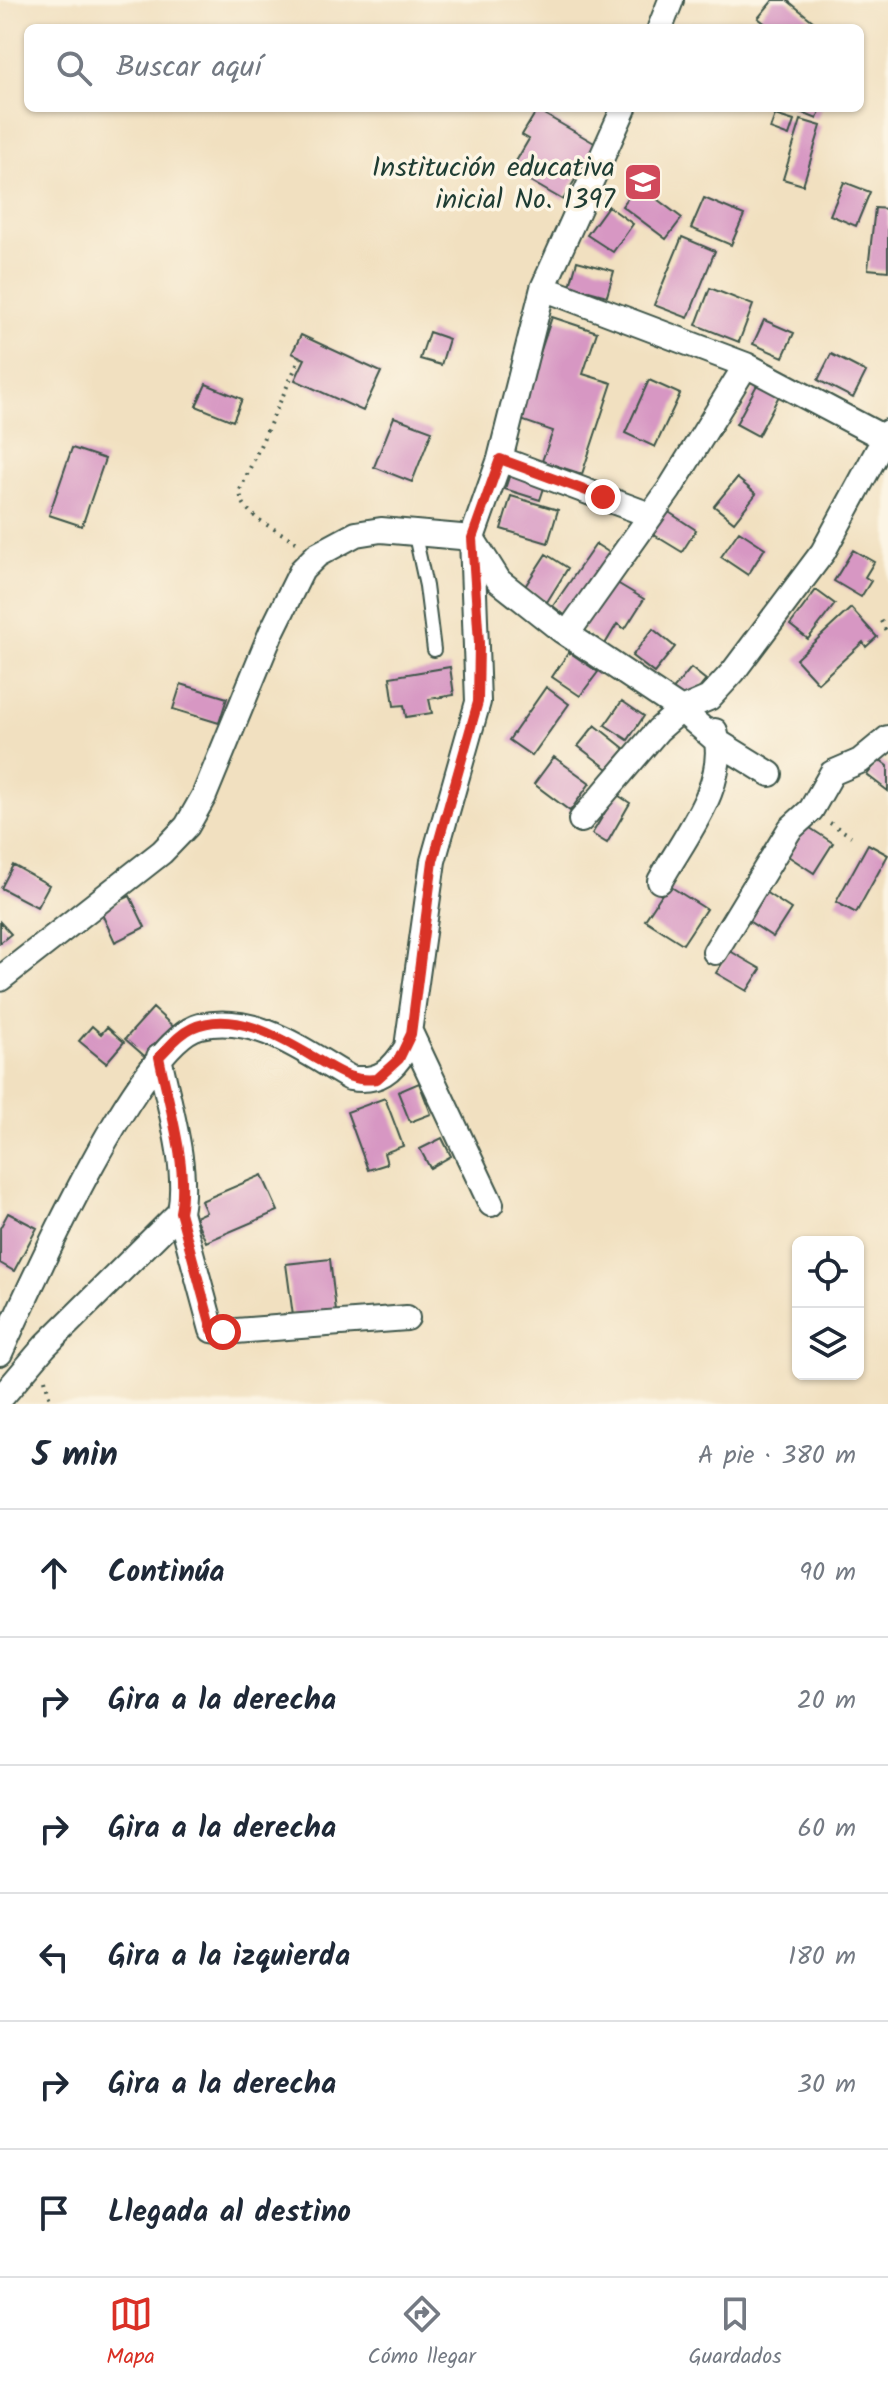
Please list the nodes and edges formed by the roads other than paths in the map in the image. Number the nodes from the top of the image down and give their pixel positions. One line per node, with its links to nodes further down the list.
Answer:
1 (671, 0): 2 (street)
2 (662, 24)
3 (622, 112): 4 (street)
4 (543, 288): 5 (street); 7 (street)
5 (746, 365): 6 (street); 8 (street)
6 (887, 437): 13 (street)
7 (500, 459): 8 (street); 10 (street)
8 (650, 515): 11 (street)
9 (414, 531): 10 (street); 12 (lane); 21 (street)
10 (472, 538): 11 (street); 22 (street)
11 (567, 634): 14 (street)
12 (434, 650)
13 (709, 698): 14 (street); 16 (street)
14 (681, 710): 16 (street); 18 (street)
15 (888, 738): 20 (street)
16 (718, 742): 17 (street); 19 (street)
17 (770, 774)
18 (581, 820)
19 (660, 881)
20 (715, 952)
21 (0, 979)
22 (411, 1034): 23 (street); 24 (street)
23 (159, 1057): 25 (street); 27 (street)
24 (491, 1204)
25 (180, 1212): 26 (street); 28 (street)
26 (407, 1318)
27 (0, 1353)
28 (0, 1399)

